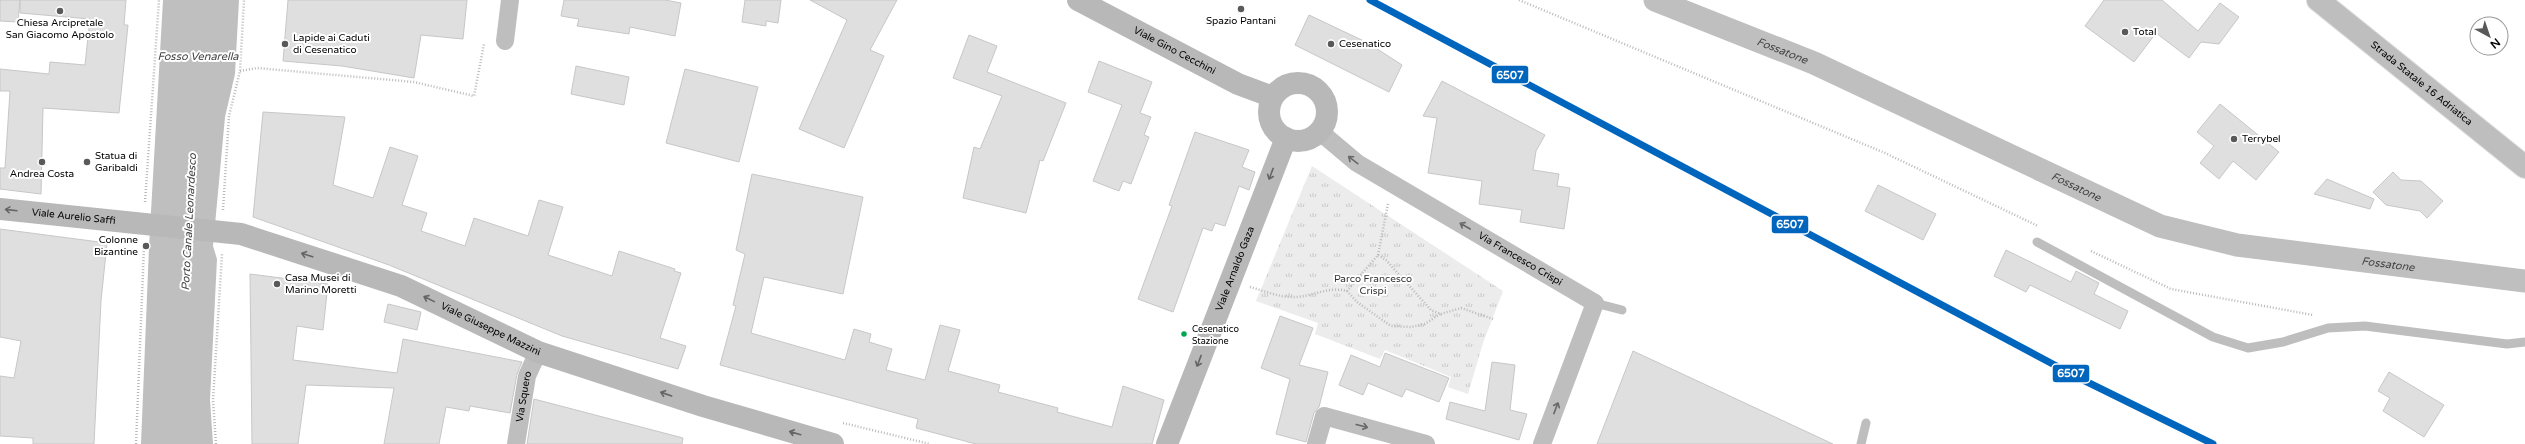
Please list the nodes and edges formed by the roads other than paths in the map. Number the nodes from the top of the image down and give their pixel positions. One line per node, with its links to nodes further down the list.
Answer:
1 (510, 0): 4 (street)
2 (1078, 0): 5 (street, Viale Gino Cecchini)
3 (2318, 0): 8 (main road, Strada Statale 16 Adriatica)
4 (504, 41)
5 (1274, 97): 6 (street); 7 (street)
6 (1319, 131): 7 (street); 12 (street, Via Francesco Crispi, one-way to 6)
7 (1286, 138): 16 (street, Viale Arnaldo Gaza, one-way to 16)
8 (2525, 167)
9 (0, 209): 10 (street, Viale Aurelio Saffi, one-way to 9)
10 (148, 225): 15 (street, Viale Giuseppe Mazzini, one-way to 10)
11 (2036, 242): 14 (lane)
12 (1595, 303): 13 (lane); 24 (street, one-way to 12)
13 (1622, 310)
14 (2525, 342)
15 (538, 352): 18 (street, Via Squero); 19 (street, Viale Giuseppe Mazzini, one-way to 15)
16 (1182, 406): 20 (street, Viale Arnaldo Gaza); 21 (street)
17 (1866, 423): 25 (lane)
18 (516, 444)
19 (832, 444)
20 (1167, 444)
21 (1175, 444)
22 (1316, 444): 23 (street, one-way to 23)
23 (1426, 444)
24 (1542, 444)
25 (1861, 444)

